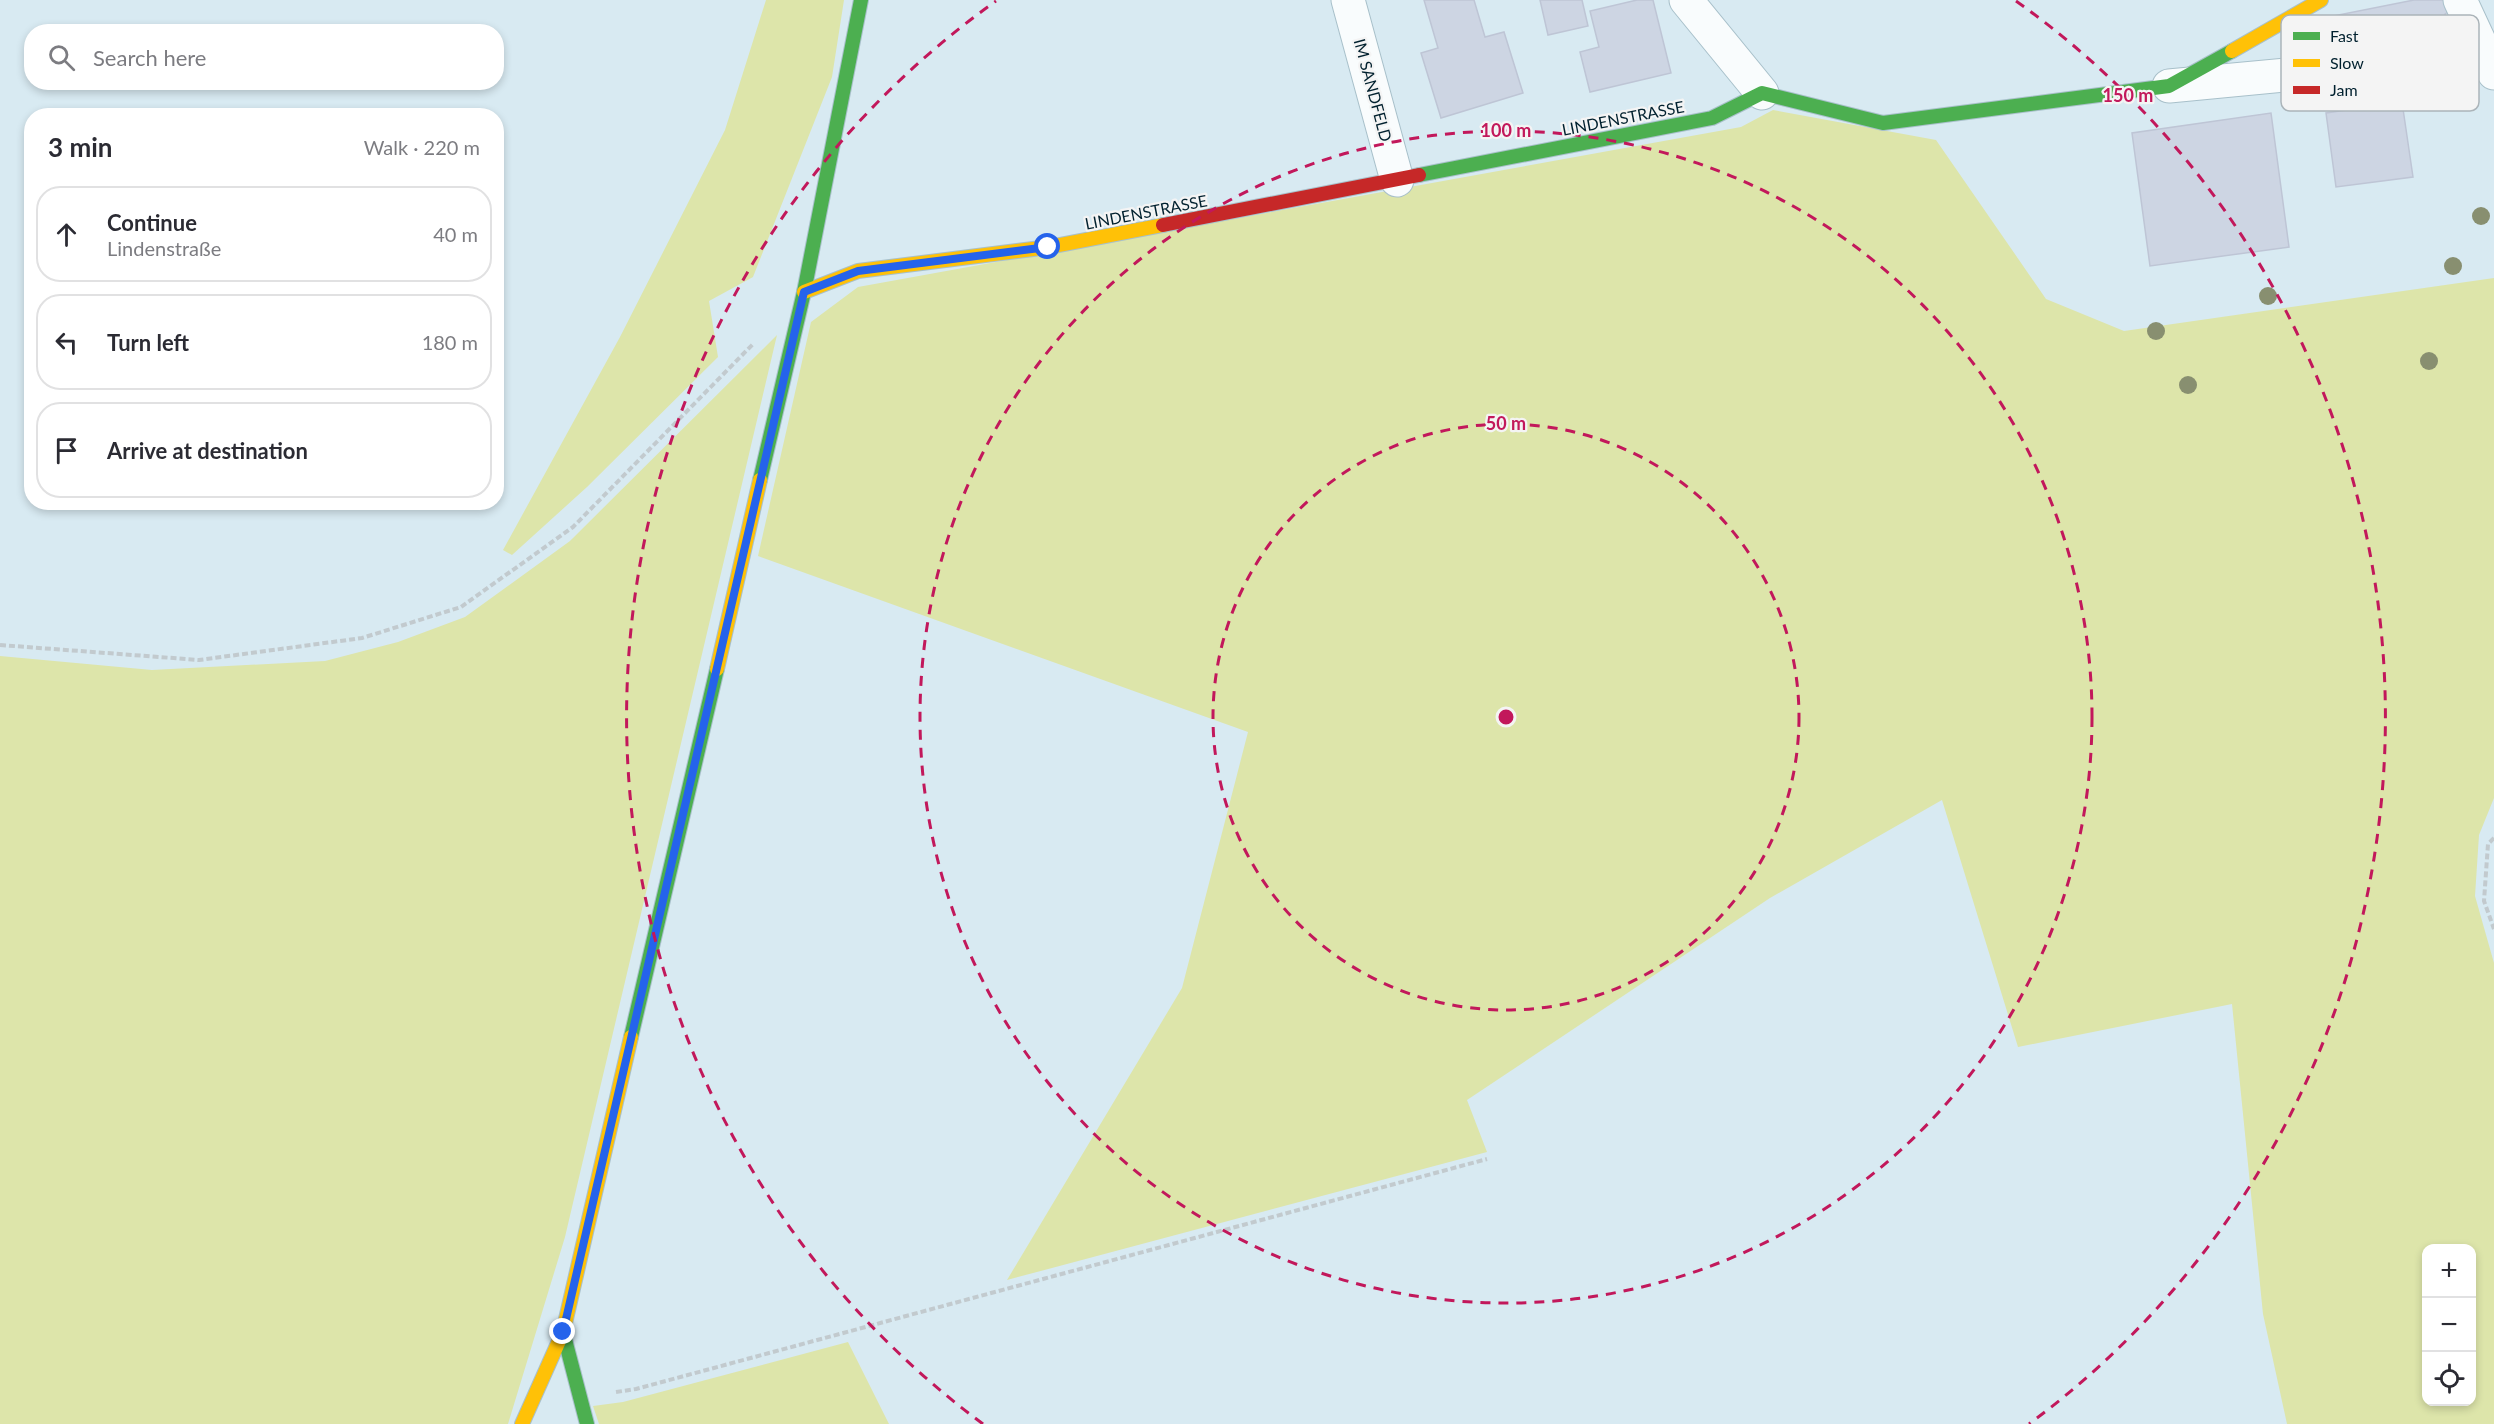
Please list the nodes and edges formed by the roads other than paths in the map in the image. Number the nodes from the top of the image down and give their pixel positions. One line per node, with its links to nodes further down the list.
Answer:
1 (861, 0): 15 (street)
2 (1348, 0): 14 (street, IM SANDFELD)
3 (1686, 0): 13 (street)
4 (2321, 0): 6 (street)
5 (2460, 0): 7 (street)
6 (2294, 15)
7 (2467, 15)
8 (2281, 23): 12 (street)
9 (2479, 41): 10 (street)
10 (2490, 65)
11 (2281, 79): 12 (street)
12 (2169, 86): 13 (street)
13 (1762, 93): 14 (street, LINDENSTRASSE)
14 (1397, 180): 15 (street, LINDENSTRASSE)
15 (804, 292): 16 (street)
16 (563, 1332): 17 (street); 18 (street)
17 (522, 1424)
18 (587, 1424)

